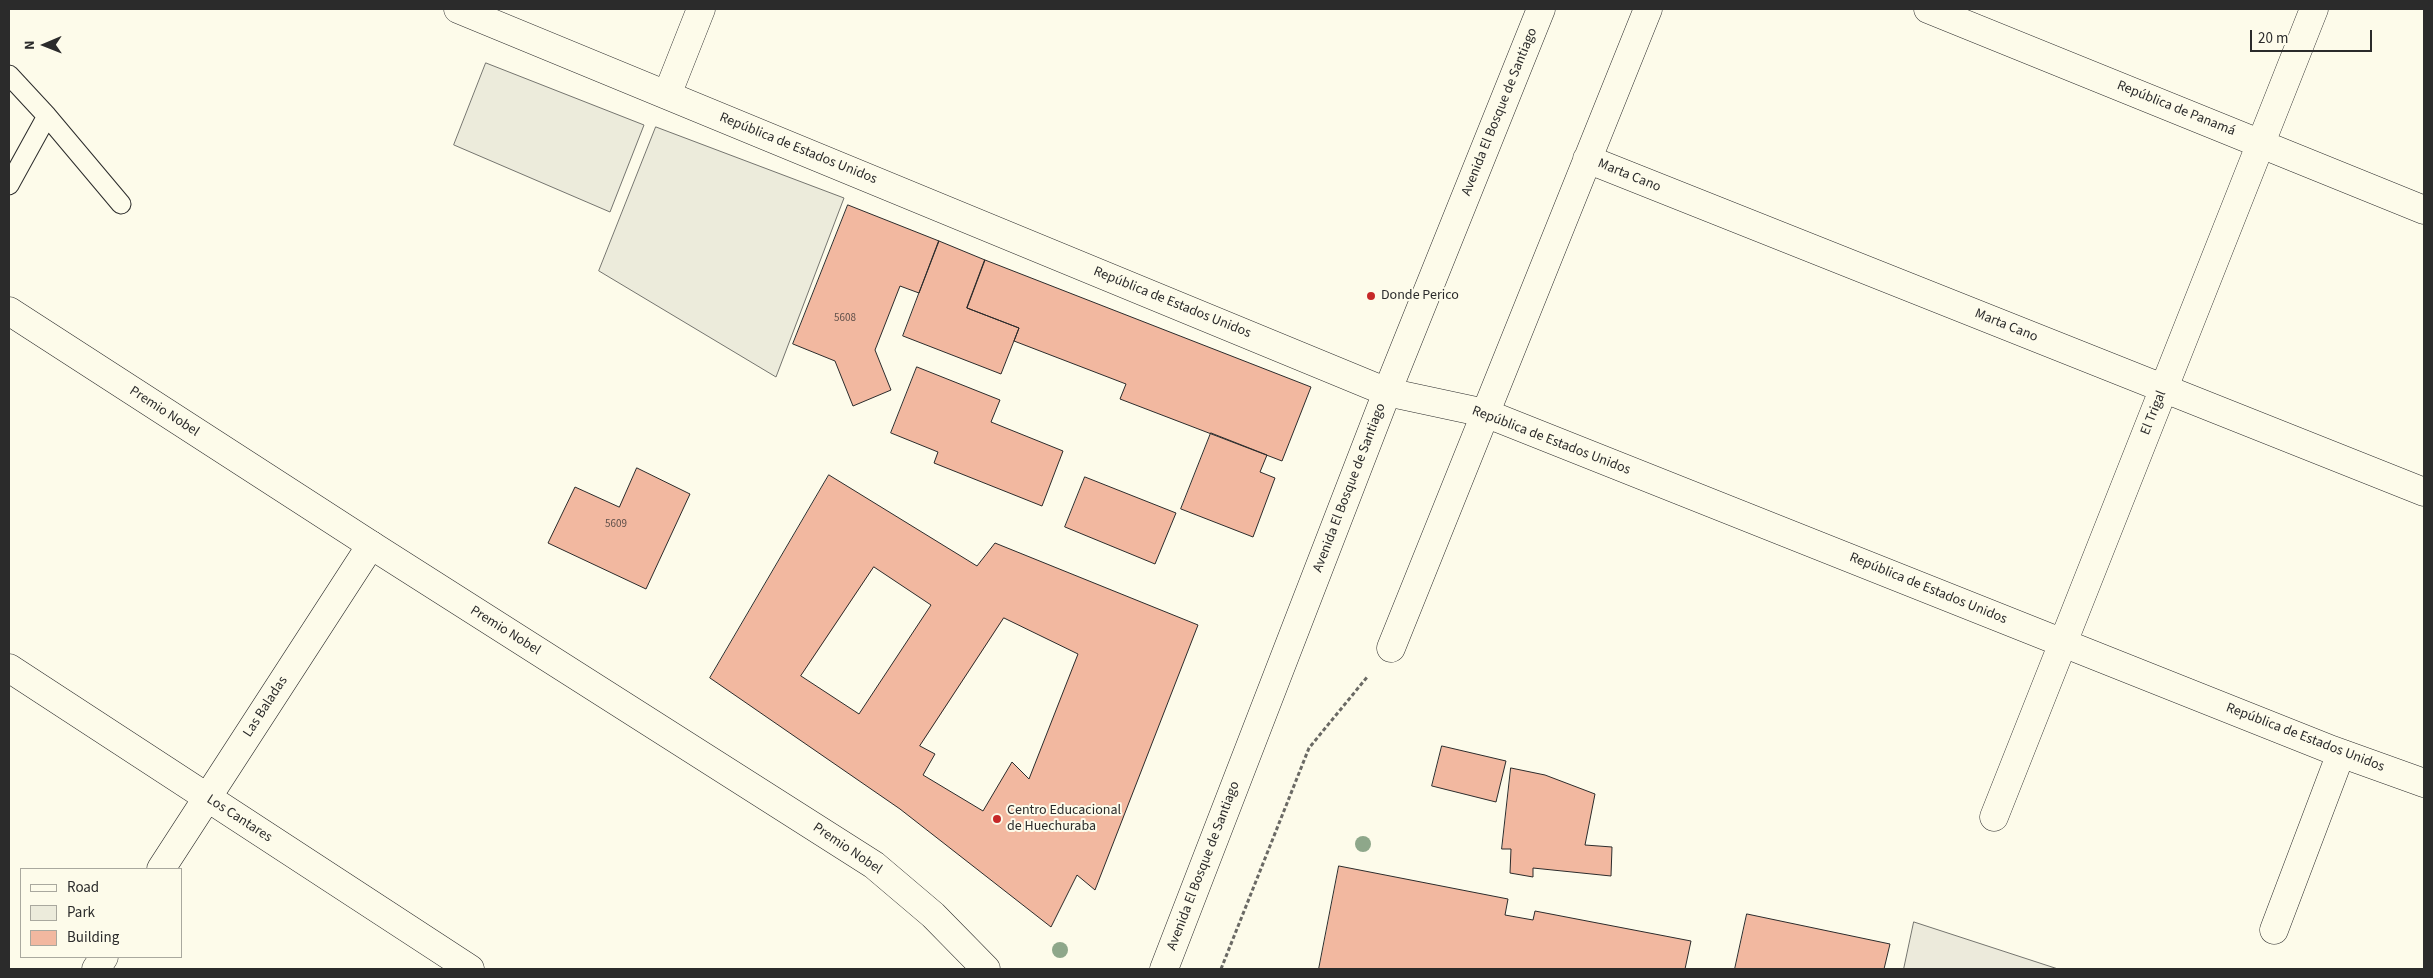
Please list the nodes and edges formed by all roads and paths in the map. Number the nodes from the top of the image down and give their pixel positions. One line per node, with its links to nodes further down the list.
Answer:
1 (458, 9): 8 (street, República de Estados Unidos)
2 (702, 9): 8 (street)
3 (1541, 9): 17 (street, Avenida El Bosque de Santiago)
4 (1648, 9): 11 (street)
5 (1928, 9): 10 (street, República de Panamá)
6 (2314, 9): 10 (street, El Trigal)
7 (9, 75): 9 (lane)
8 (667, 95): 17 (street, República de Estados Unidos)
9 (47, 116): 12 (lane); 13 (lane)
10 (2260, 143): 14 (street, República de Panamá); 16 (street, El Trigal)
11 (1588, 159): 16 (street, Marta Cano); 18 (street)
12 (9, 185)
13 (121, 204)
14 (2424, 210)
15 (9, 311): 20 (street, Premio Nobel)
16 (2164, 388): 19 (street, Marta Cano); 21 (street, El Trigal)
17 (1387, 392): 18 (street, República de Estados Unidos); 34 (street, Avenida El Bosque de Santiago)
18 (1485, 413): 21 (street, República de Estados Unidos); 22 (street)
19 (2424, 492)
20 (371, 545): 26 (street, Las Baladas); 33 (street, Premio Nobel)
21 (2063, 643): 24 (street, República de Estados Unidos); 27 (street, El Trigal)
22 (1391, 648): 35 (path)
23 (9, 668): 26 (street, Los Cantares)
24 (2341, 753): 25 (street, República de Estados Unidos); 29 (street)
25 (2424, 784)
26 (207, 798): 28 (street, Las Baladas); 32 (street, Los Cantares)
27 (1994, 817)
28 (162, 868)
29 (2274, 930)
30 (103, 958): 31 (street)
31 (96, 969)
32 (470, 969)
33 (986, 969)
34 (1164, 969)
35 (1221, 969)

